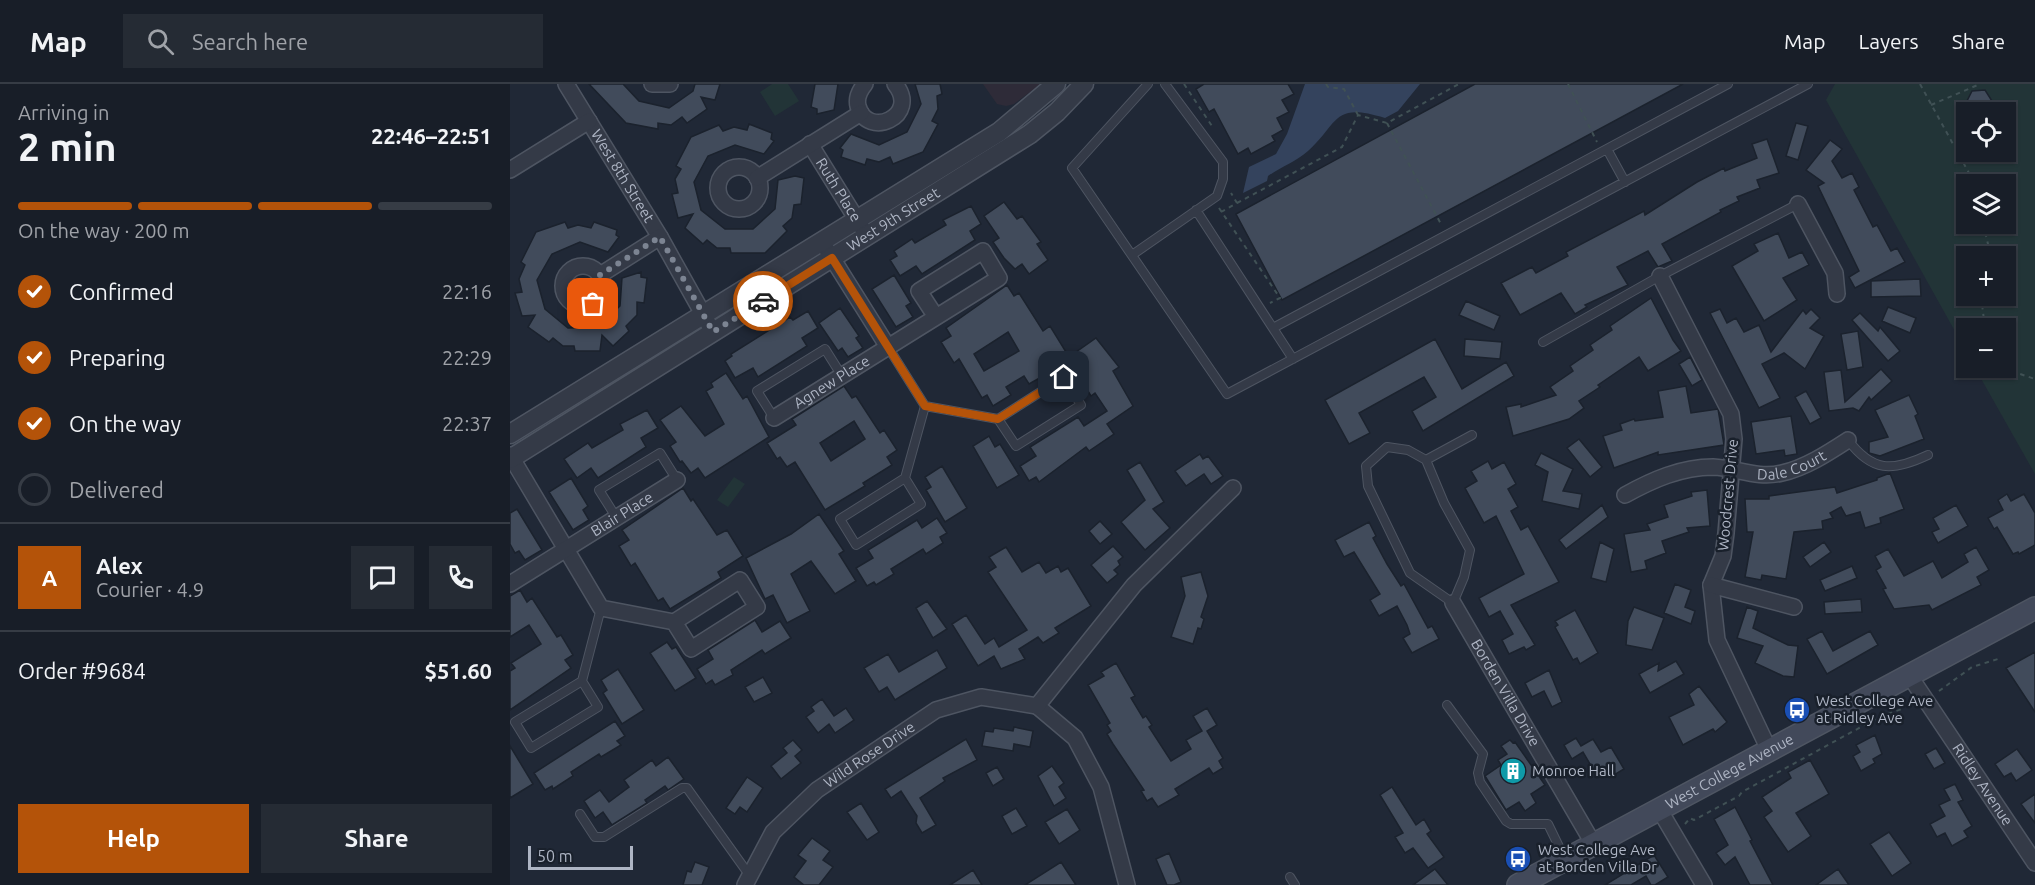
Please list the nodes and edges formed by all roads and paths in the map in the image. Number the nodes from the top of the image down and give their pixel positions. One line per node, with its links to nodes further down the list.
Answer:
1 (566, 84): 20 (street, West 8th Street)
2 (652, 84): 3 (street)
3 (670, 84)
4 (865, 84): 18 (street)
5 (895, 84): 18 (street)
6 (1056, 84): 33 (street, West 9th Street)
7 (1084, 84): 35 (street, West 9th Street)
8 (1148, 84): 39 (lane)
9 (1165, 84): 31 (lane)
10 (1326, 84): 19 (path)
11 (1459, 84): 21 (path)
12 (1568, 84): 23 (path)
13 (1728, 84): 23 (lane)
14 (1808, 84): 27 (lane)
15 (1920, 84): 17 (path)
16 (1980, 84): 17 (path)
17 (1931, 105): 25 (path)
18 (861, 113): 22 (street, Ruth Place)
19 (1358, 115): 21 (path); 29 (path)
20 (589, 121): 24 (street); 36 (street, West 8th Street)
21 (1387, 123): 34 (path)
22 (810, 144): 26 (street, Ruth Place); 33 (street, Ruth Place)
23 (1607, 149): 27 (lane); 34 (lane)
24 (510, 170)
25 (1969, 174)
26 (757, 178)
27 (1625, 182): 51 (lane)
28 (1231, 193): 29 (path)
29 (1237, 203): 32 (path)
30 (1798, 204): 42 (lane); 43 (street)
31 (1196, 210): 39 (lane); 47 (lane)
32 (1221, 212)
33 (857, 219): 35 (street, Ruth Place); 37 (street, West 9th Street)
34 (1446, 235): 47 (lane)
35 (867, 236): 40 (street, West 9th Street)
36 (660, 237): 41 (street); 45 (street, West 8th Street)
37 (822, 242): 40 (street); 45 (street, West 9th Street)
38 (1247, 252): 44 (path)
39 (1132, 255): 51 (lane)
40 (832, 258): 48 (street, West 9th Street); 50 (street)
41 (600, 275)
42 (1660, 276): 49 (lane); 64 (street, Woodcrest Drive)
43 (1838, 294)
44 (1270, 303)
45 (702, 313): 48 (street, West 8th Street); 58 (street, West 9th Street)
46 (936, 317): 46 (street, Agnew Place); 50 (street, Agnew Place)
47 (1273, 328): 51 (lane)
48 (713, 332): 62 (street, West 9th Street)
49 (1543, 342)
50 (888, 347): 53 (street, Agnew Place); 55 (lane)
51 (1293, 358)
52 (2016, 371): 54 (path)
53 (842, 376): 56 (street, Agnew Place); 56 (lane)
54 (2035, 379)
55 (925, 406): 57 (lane); 65 (lane)
56 (774, 418)
57 (998, 419): 57 (lane)
58 (510, 434)
59 (1472, 435): 63 (lane)
60 (1848, 440): 61 (lane); 64 (street, Dale Court)
61 (1928, 455)
62 (511, 457): 70 (street)
63 (1426, 460): 73 (lane); 73 (lane)
64 (1731, 470): 68 (street, Dale Court); 72 (street, Woodcrest Drive)
65 (905, 478): 65 (lane)
66 (677, 480): 69 (street, Blair Place); 69 (lane)
67 (1233, 488): 83 (street)
68 (1625, 495)
69 (616, 517): 70 (street, Blair Place)
70 (566, 549): 71 (street, Blair Place); 75 (street)
71 (510, 584)
72 (1711, 585): 74 (street); 85 (street, Woodcrest Drive)
73 (1453, 603): 89 (street, Borden Villa Drive)
74 (1794, 607)
75 (601, 608): 77 (street); 80 (lane)
76 (2035, 608): 79 (main road, West College Avenue)
77 (674, 622): 77 (street)
78 (1998, 659): 81 (path)
79 (1909, 675): 85 (main road, West College Avenue); 91 (street, Ridley Avenue)
80 (582, 681): 80 (lane)
81 (1939, 691)
82 (1447, 705): 90 (lane)
83 (1037, 706): 93 (street, Wild Rose Drive); 94 (street)
84 (1905, 708): 88 (path)
85 (1770, 752): 86 (main road, West College Avenue)
86 (1659, 809): 89 (main road, West College Avenue); 97 (street)
87 (580, 814): 93 (lane)
88 (1685, 826)
89 (1594, 845): 90 (main road, West College Avenue)
90 (1565, 860): 96 (main road, West College Avenue)
91 (2035, 863)
92 (1290, 877): 95 (lane)
93 (748, 880)
94 (1127, 885)
95 (1295, 885)
96 (1518, 885)
97 (1704, 885)

